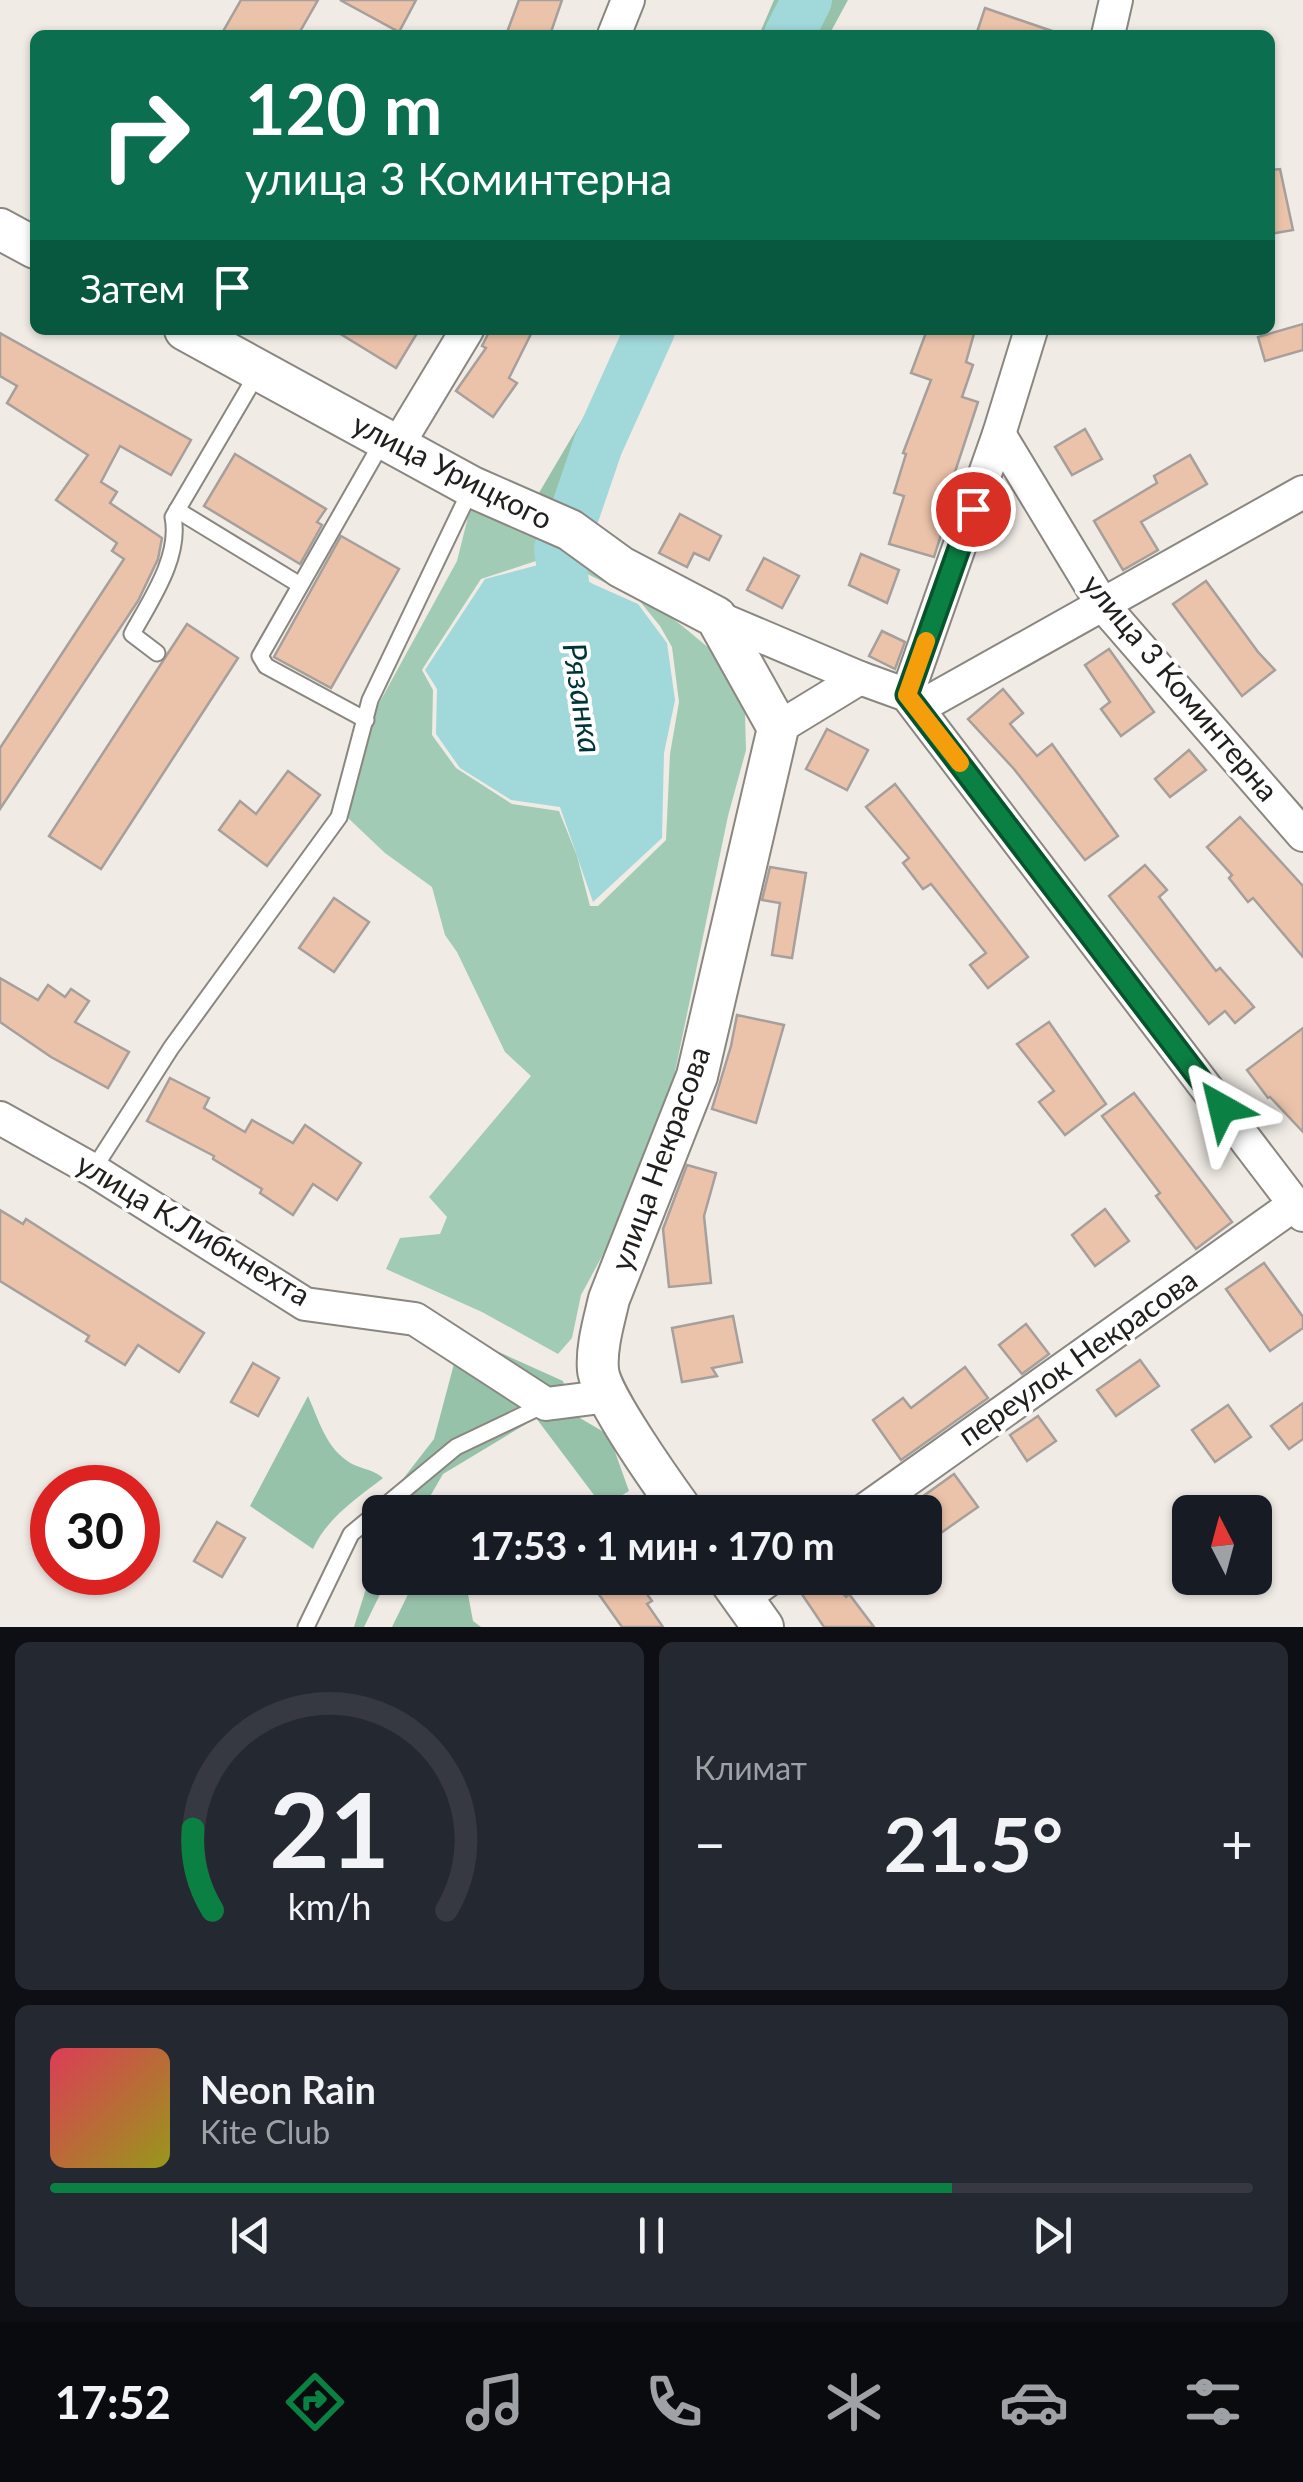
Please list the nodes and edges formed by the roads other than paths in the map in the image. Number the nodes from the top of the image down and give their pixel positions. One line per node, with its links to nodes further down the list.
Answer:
1 (628, 0): 3 (street)
2 (1116, 0): 4 (street)
3 (616, 30)
4 (1109, 30)
5 (0, 229): 6 (street)
6 (30, 245)
7 (194, 335): 10 (street, улица Урицкого)
8 (464, 335): 12 (street)
9 (1029, 335): 11 (street)
10 (259, 370): 12 (street, улица Урицкого); 15 (lane)
11 (999, 434): 17 (street, улица 3 Коминтерна); 21 (street)
12 (391, 443): 13 (street, улица Урицкого); 16 (lane)
13 (472, 487): 18 (street, улица Урицкого); 22 (lane)
14 (1303, 492): 17 (street)
15 (178, 510): 16 (lane); 19 (lane)
16 (300, 585): 22 (lane)
17 (1102, 604): 21 (street); 24 (street, улица 3 Коминтерна)
18 (716, 617): 20 (street); 23 (street)
19 (158, 653)
20 (860, 678): 21 (street); 23 (street)
21 (912, 701): 27 (street)
22 (366, 720): 26 (lane)
23 (778, 728): 28 (street, улица Некрасова)
24 (1303, 835)
25 (0, 1118): 26 (street, улица К.Либкнехта)
26 (92, 1170): 29 (street, улица К.Либкнехта)
27 (1299, 1209): 31 (street, переулок Некрасова)
28 (609, 1396): 29 (street); 30 (street, улица Некрасова)
29 (546, 1404): 32 (lane)
30 (671, 1495)
31 (887, 1495)
32 (306, 1627)

